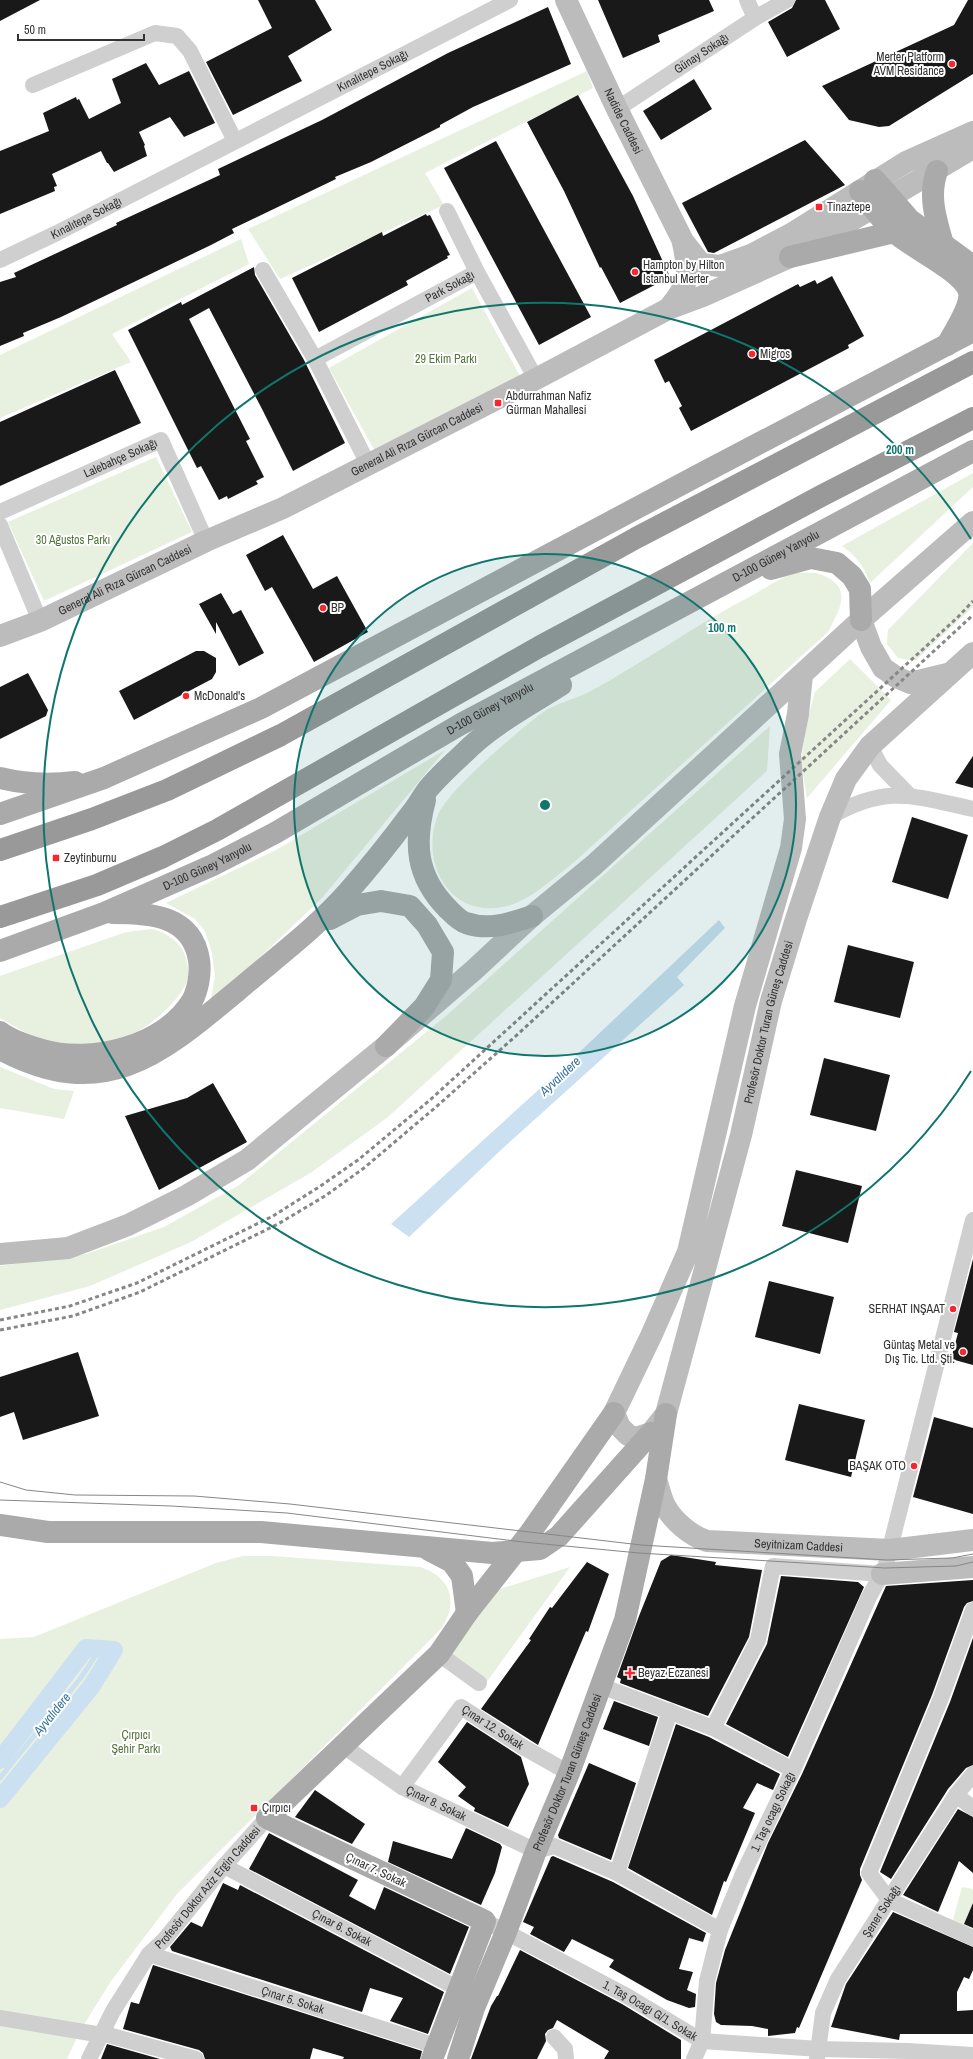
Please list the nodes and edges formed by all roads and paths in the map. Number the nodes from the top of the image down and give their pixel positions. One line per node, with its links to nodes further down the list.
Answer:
1 (510, 0): 9 (street, Kınalıtepe Sokağı)
2 (566, 0): 7 (main road, Nadide Caddesi)
3 (747, 0): 5 (street)
4 (788, 0): 5 (street, Günay Sokağı)
5 (755, 18): 7 (street, Günay Sokağı)
6 (33, 85): 9 (street)
7 (617, 109): 16 (main road, Nadide Caddesi)
8 (973, 132): 12 (main road)
9 (235, 141): 19 (street, Kınalıtepe Sokağı)
10 (973, 148): 11 (main road, General Ali Rıza Gürcan Caddesi)
11 (936, 171): 13 (main road, General Ali Rıza Gürcan Caddesi); 17 (main road)
12 (868, 185): 13 (main road); 16 (main road)
13 (882, 204): 15 (main road); 17 (main road); 18 (main road, General Ali Rıza Gürcan Caddesi)
14 (447, 211): 22 (street)
15 (894, 232): 18 (main road); 25 (main road)
16 (683, 241): 23 (main road)
17 (943, 244): 20 (main road)
18 (790, 257): 23 (main road, General Ali Rıza Gürcan Caddesi)
19 (0, 260)
20 (973, 266)
21 (263, 270): 26 (street)
22 (477, 272): 26 (street, Park Sokağı); 28 (street, Park Sokağı)
23 (668, 309): 28 (main road, General Ali Rıza Gürcan Caddesi)
24 (973, 331): 25 (main road)
25 (947, 344): 46 (main road)
26 (315, 359): 31 (street)
27 (973, 362): 52 (highway)
28 (536, 379): 31 (main road, General Ali Rıza Gürcan Caddesi)
29 (973, 418): 55 (highway)
30 (973, 451): 36 (main road, D-100 Güney Yanyolu)
31 (368, 464): 35 (main road, General Ali Rıza Gürcan Caddesi)
32 (0, 512): 35 (street, Lalebahçe Sokağı)
33 (973, 522): 38 (main road)
34 (0, 525): 37 (street)
35 (206, 541): 37 (main road, General Ali Rıza Gürcan Caddesi)
36 (729, 580): 38 (main road); 40 (main road, D-100 Güney Yanyolu)
37 (40, 620): 39 (main road, General Ali Rıza Gürcan Caddesi)
38 (861, 620): 42 (main road); 43 (main road)
39 (0, 636)
40 (594, 652): 47 (main road); 53 (main road, D-100 Güney Yanyolu)
41 (973, 653): 42 (main road, Profesör Doktor Turan Güneş Caddesi)
42 (950, 673): 44 (main road, Profesör Doktor Turan Güneş Caddesi)
43 (802, 675): 54 (main road); 63 (main road)
44 (870, 746): 48 (street); 51 (main road, Profesör Doktor Turan Güneş Caddesi)
45 (0, 778): 46 (main road)
46 (104, 778): 50 (main road)
47 (428, 789): 54 (main road); 56 (main road)
48 (908, 794): 49 (street); 51 (street)
49 (973, 809)
50 (0, 814)
51 (830, 817): 64 (main road, Profesör Doktor Turan Güneş Caddesi)
52 (0, 850)
53 (104, 913): 57 (main road, D-100 Güney Yanyolu); 58 (main road)
54 (532, 916): 59 (main road)
55 (0, 918)
56 (306, 932): 59 (main road); 60 (main road)
57 (0, 951)
58 (0, 1032)
59 (386, 1046): 62 (main road)
60 (0, 1049)
61 (973, 1220): 70 (street, 1. Taş ocagı Sokağı)
62 (0, 1254)
63 (614, 1412): 65 (main road); 71 (main road)
64 (666, 1414): 65 (main road); 66 (main road, Profesör Doktor Turan Güneş Caddesi)
65 (652, 1433): 71 (main road)
66 (656, 1479): 70 (main road, Seyitnizam Caddesi); 78 (main road, Profesör Doktor Turan Güneş Caddesi)
67 (0, 1525): 69 (main road)
68 (973, 1540): 70 (main road, Seyitnizam Caddesi)
69 (422, 1547): 71 (main road); 75 (main road)
70 (890, 1550): 73 (street, 1. Taş ocagı Sokağı)
71 (514, 1552): 75 (main road)
72 (973, 1566): 73 (main road)
73 (882, 1574): 80 (street); 82 (street, 1. Taş ocagı Sokağı)
74 (973, 1610): 92 (street)
75 (467, 1613): 76 (main road, Profesör Doktor Aziz Ergin Caddesi)
76 (439, 1654): 77 (street); 81 (main road, Profesör Doktor Aziz Ergin Caddesi)
77 (479, 1683)
78 (601, 1686): 79 (street); 83 (main road, Profesör Doktor Turan Güneş Caddesi)
79 (670, 1711): 80 (street); 91 (street)
80 (713, 1728): 82 (street)
81 (342, 1745): 85 (street, Çınar 8. Sokak); 88 (main road, Profesör Doktor Aziz Ergin Caddesi)
82 (793, 1770): 94 (street, 1. Taş ocagı Sokağı)
83 (569, 1773): 85 (street, Çınar 12. Sokak); 89 (main road, Profesör Doktor Turan Güneş Caddesi)
84 (973, 1774): 86 (street, Şener Sokağı)
85 (402, 1787): 89 (street, Çınar 8. Sokak)
86 (956, 1795): 87 (street); 92 (street, Şener Sokağı)
87 (973, 1808)
88 (267, 1818): 90 (street, Profesör Doktor Aziz Ergin Caddesi); 93 (main road, Çınar 7. Sokak)
89 (536, 1851): 91 (street); 95 (main road, Profesör Doktor Turan Güneş Caddesi)
90 (224, 1866): 97 (street, Profesör Doktor Aziz Ergin Caddesi); 98 (street, Çınar 6. Sokak)
91 (617, 1873): 94 (street)
92 (889, 1900): 96 (street); 106 (street, Şener Sokağı)
93 (485, 1921): 95 (street, 1. Taş Ocagı G/1. Sokak); 98 (main road)
94 (720, 1930): 102 (street, 1. Taş ocagı Sokağı)
95 (506, 1932): 102 (street, 1. Taş Ocagı G/1. Sokak); 109 (main road, Profesör Doktor Turan Güneş Caddesi)
96 (973, 1938)
97 (149, 1954): 100 (street, Profesör Doktor Aziz Ergin Caddesi); 103 (street, Çınar 5. Sokak)
98 (459, 1989): 103 (main road)
99 (0, 2018): 100 (street)
100 (102, 2034): 107 (street, Profesör Doktor Aziz Ergin Caddesi); 108 (street)
101 (554, 2036): 110 (street)
102 (702, 2041): 106 (street, 1. Taş Ocagı G/1. Sokak); 111 (street, 1. Taş ocagı Sokağı)
103 (434, 2052)
104 (907, 2055): 105 (street, 1. Taş Ocagı G/1. Sokak); 106 (street, 1. Taş Ocagı G/1. Sokak)
105 (973, 2055)
106 (817, 2056)
107 (90, 2059)
108 (196, 2059)
109 (458, 2059)
110 (566, 2059)
111 (694, 2059)

